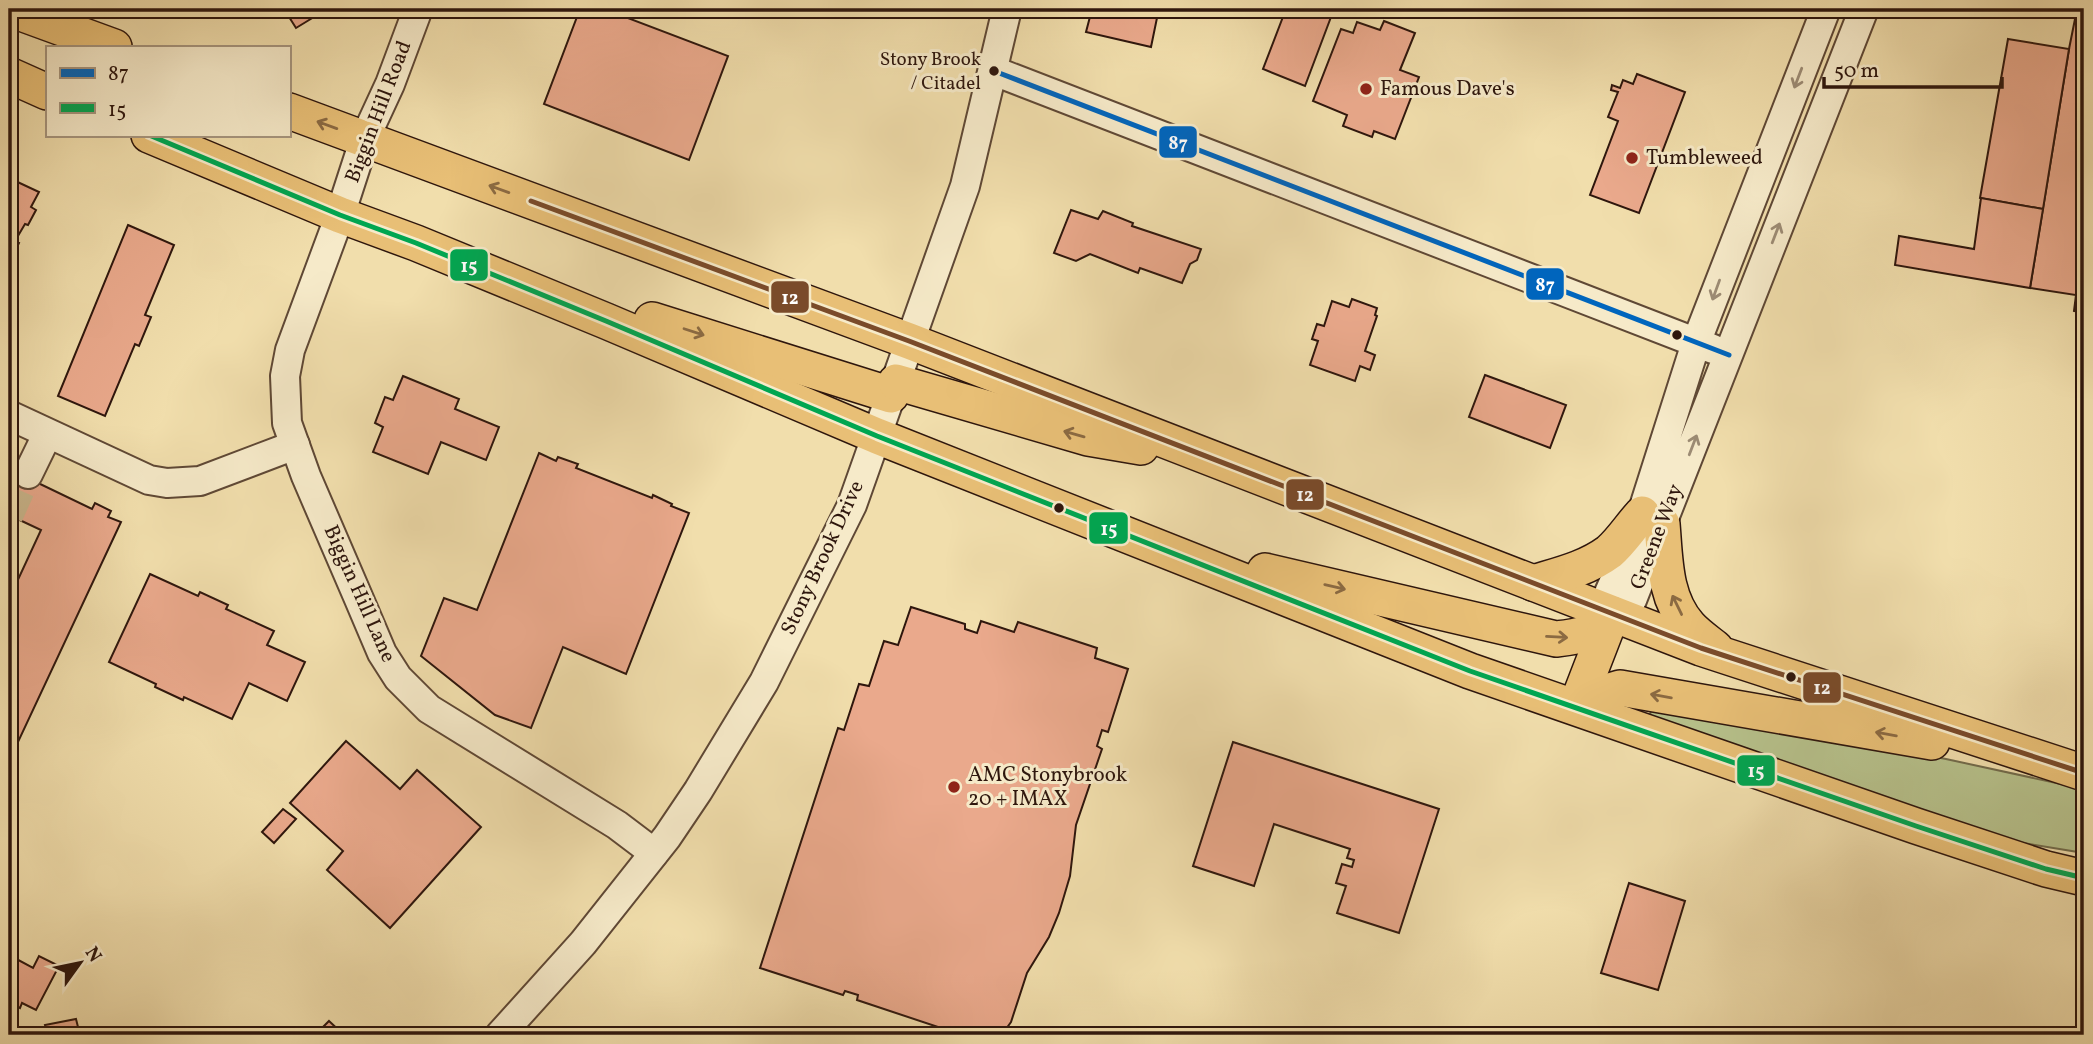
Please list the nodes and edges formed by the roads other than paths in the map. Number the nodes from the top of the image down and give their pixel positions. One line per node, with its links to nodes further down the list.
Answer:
1 (10, 9): 6 (main road)
2 (418, 9): 12 (street, Biggin Hill Road)
3 (1007, 9): 7 (street, Stony Brook Drive)
4 (1826, 9): 16 (street, Greene Way, one-way to 16)
5 (1864, 9): 17 (street, Greene Way, one-way to 5)
6 (111, 46)
7 (994, 71): 15 (street, Stony Brook Drive); 16 (street)
8 (9, 75): 9 (main road)
9 (46, 92)
10 (290, 111): 12 (main road, one-way to 10)
11 (151, 136): 13 (main road)
12 (365, 138): 13 (street, Biggin Hill Road); 15 (main road, one-way to 12)
13 (340, 215): 14 (main road); 22 (street, Biggin Hill Lane)
14 (510, 281): 18 (main road, one-way to 18); 21 (main road)
15 (909, 341): 18 (street, Stony Brook Drive); 23 (main road)
16 (1696, 343): 17 (street); 25 (street, Greene Way)
17 (1729, 355): 25 (street, Greene Way, one-way to 17)
18 (893, 389): 21 (street, Stony Brook Drive); 23 (main road, one-way to 18)
19 (9, 415): 20 (street)
20 (47, 435): 22 (street); 24 (street)
21 (877, 436): 26 (main road); 33 (street, Stony Brook Drive)
22 (295, 444): 33 (street, Biggin Hill Lane)
23 (1213, 459): 27 (main road)
24 (28, 474)
25 (1652, 519): 27 (main road); 28 (street, Greene Way); 29 (main road, one-way to 25)
26 (1150, 544): 28 (main road, one-way to 28); 30 (main road)
27 (1532, 583): 28 (main road)
28 (1612, 614): 29 (main road); 30 (main road)
29 (1723, 655): 31 (main road)
30 (1576, 707): 31 (main road, one-way to 30); 34 (main road)
31 (2050, 762): 32 (main road)
32 (2084, 773)
33 (654, 853): 35 (street, Stony Brook Drive)
34 (2084, 876)
35 (500, 1035)

